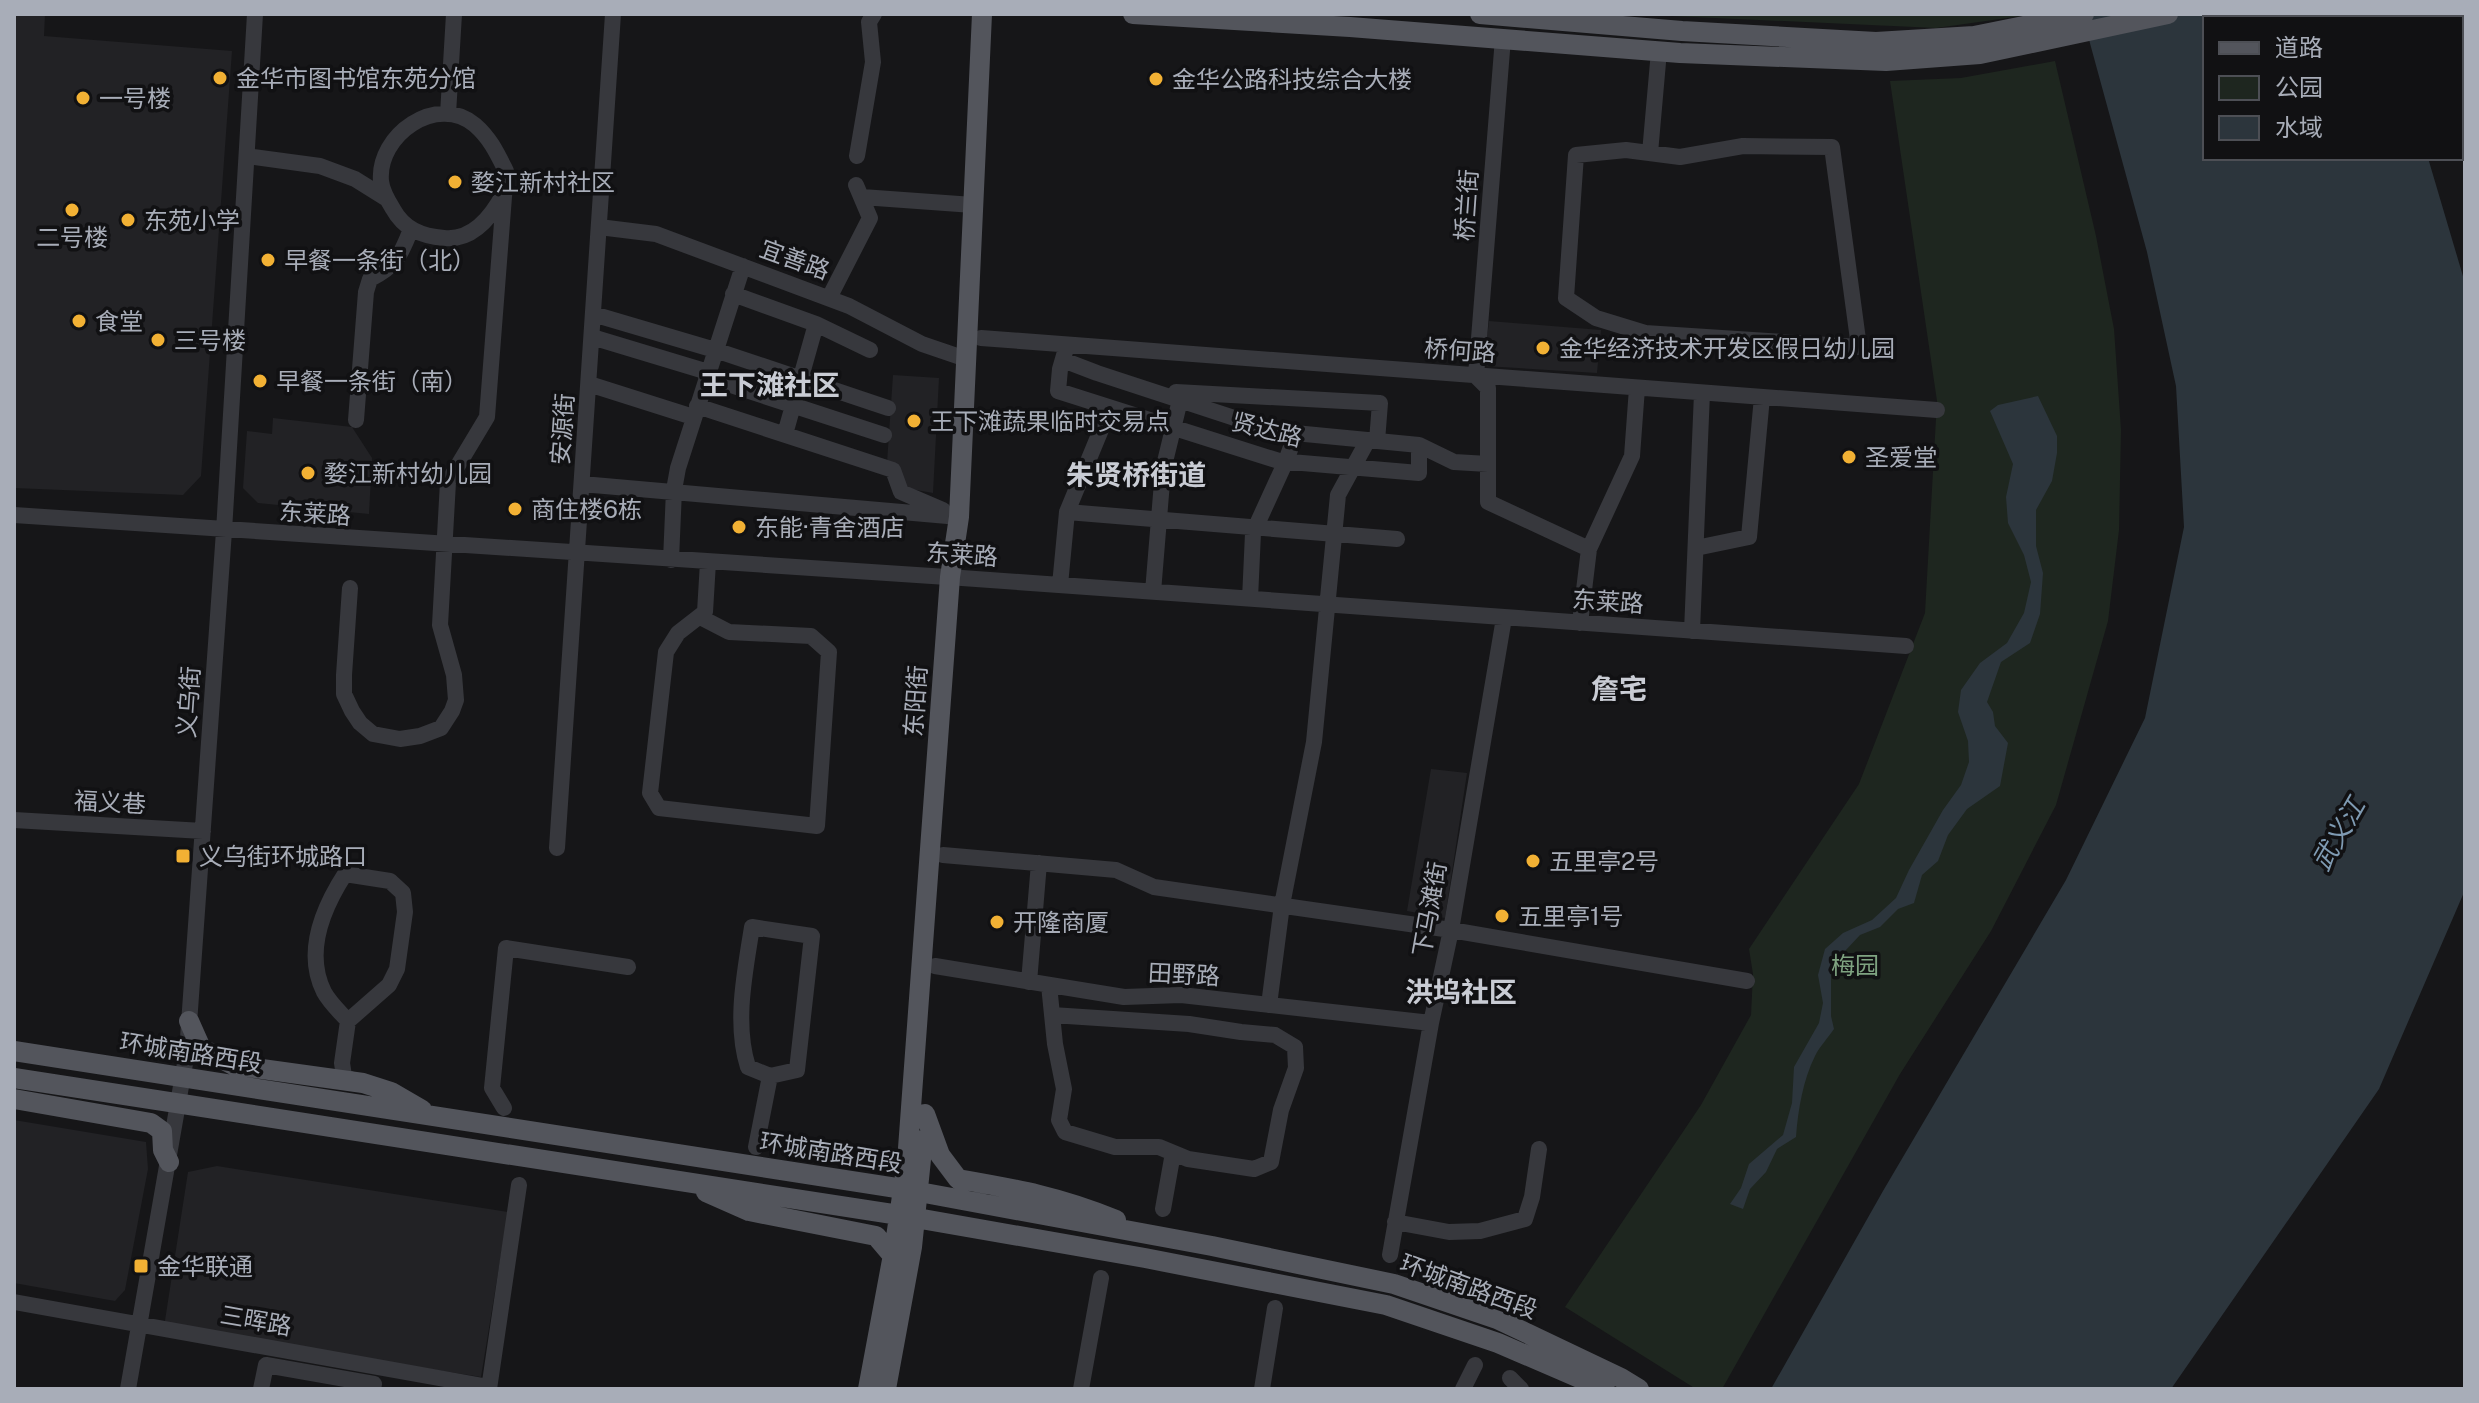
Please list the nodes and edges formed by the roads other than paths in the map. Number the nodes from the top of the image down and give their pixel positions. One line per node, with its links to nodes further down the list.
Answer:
1 (255, 14): 15 (street, 义乌街)
2 (454, 14): 13 (street)
3 (613, 14): 20 (street, 安源街)
4 (874, 14): 16 (street)
5 (982, 14): 19 (main road, 东阳街)
6 (995, 14): 28 (main road, 东阳街)
7 (1133, 14): 11 (main road)
8 (1480, 14): 9 (main road)
9 (2084, 14)
10 (2168, 14): 12 (main road)
11 (1503, 38): 12 (main road); 34 (street, 桥兰街)
12 (1670, 52): 14 (street)
13 (448, 114): 17 (street); 18 (street)
14 (1650, 153): 14 (street)
15 (247, 156): 18 (street); 64 (street, 义乌街)
16 (857, 156)
17 (504, 193): 21 (street); 67 (street)
18 (387, 199): 21 (street)
19 (973, 205): 24 (street); 32 (main road, 东阳街)
20 (599, 227): 22 (street, 宜善路); 25 (street, 安源街)
21 (411, 229): 47 (street)
22 (743, 266): 23 (street); 24 (street, 宜善路)
23 (733, 294): 26 (street); 29 (street)
24 (829, 298): 32 (street, 宜善路)
25 (593, 314): 27 (street, 安源街); 29 (street)
26 (816, 324): 30 (street); 35 (street)
27 (592, 337): 33 (street); 36 (street, 安源街)
28 (981, 338): 31 (street, 桥何路); 73 (main road, 东阳街)
29 (715, 350): 33 (street); 35 (street)
30 (870, 350)
31 (1065, 352): 34 (street, 桥何路); 38 (street); 44 (street, 贤达路)
32 (966, 359): 61 (main road, 东阳街)
33 (707, 374): 42 (street); 46 (street)
34 (1476, 376): 37 (street, 桥何路); 55 (street)
35 (800, 379): 42 (street); 43 (street)
36 (589, 384): 46 (street); 57 (street, 安源街)
37 (1637, 388): 39 (street, 桥何路); 69 (street)
38 (1153, 391): 41 (street); 52 (street)
39 (1702, 393): 40 (street, 桥何路); 68 (street)
40 (1762, 397): 45 (street, 桥何路); 68 (street)
41 (1180, 400): 48 (street); 49 (street)
42 (795, 405): 50 (street); 51 (street)
43 (888, 408)
44 (1110, 408): 48 (street, 贤达路); 59 (street)
45 (1937, 410)
46 (695, 412): 50 (street); 58 (street)
47 (356, 420)
48 (1173, 428): 54 (street, 贤达路); 62 (street)
49 (1296, 433): 52 (street); 54 (street)
50 (785, 434): 61 (street)
51 (884, 435)
52 (1373, 440): 53 (street); 56 (street)
53 (1419, 445): 55 (street); 56 (street, 贤达路)
54 (1286, 461): 56 (street, 贤达路); 63 (street)
55 (1488, 464): 69 (street)
56 (1354, 467): 65 (street)
57 (582, 484): 58 (street); 70 (street, 安源街)
58 (674, 490): 61 (street); 71 (street)
59 (1067, 512): 62 (street); 74 (street)
60 (14, 515): 64 (street, 东莱路)
61 (959, 517): 73 (main road, 东阳街)
62 (1159, 519): 63 (street); 76 (street)
63 (1256, 527): 65 (street); 77 (street)
64 (224, 531): 67 (street, 东莱路); 85 (street, 义乌街)
65 (1334, 533): 66 (street); 78 (street)
66 (1397, 539)
67 (444, 545): 70 (street, 东莱路); 75 (street)
68 (1696, 548): 82 (street)
69 (1589, 549): 81 (street)
70 (578, 553): 71 (street, 东莱路); 86 (street, 安源街)
71 (671, 560): 72 (street, 东莱路)
72 (708, 562): 73 (street, 东莱路); 79 (street)
73 (956, 578): 74 (street, 东莱路); 87 (main road, 东阳街); 117 (main road, 东阳街)
74 (1060, 585): 76 (street, 东莱路)
75 (350, 588)
76 (1153, 592): 77 (street, 东莱路)
77 (1250, 599): 78 (street, 东莱路)
78 (1326, 605): 80 (street, 东莱路); 89 (street)
79 (700, 617): 79 (street)
80 (1504, 618): 81 (street, 东莱路); 90 (street, 下马滩街)
81 (1580, 623): 82 (street, 东莱路)
82 (1692, 631): 83 (street, 东莱路)
83 (1906, 646)
84 (14, 820): 85 (street, 福义巷)
85 (203, 831): 98 (street, 义乌街)
86 (557, 848)
87 (943, 855): 88 (street); 91 (main road, 东阳街)
88 (1039, 863): 89 (street); 94 (street)
89 (1282, 905): 90 (street); 96 (street)
90 (1451, 930): 93 (street); 100 (street, 下马滩街)
91 (935, 966): 94 (street, 田野路); 109 (main road, 东阳街)
92 (628, 967): 108 (street)
93 (1747, 981)
94 (1029, 982): 95 (street, 田野路)
95 (1049, 985): 96 (street, 田野路); 97 (street)
96 (1269, 1005): 100 (street, 田野路)
97 (1052, 1015): 113 (street); 113 (street)
98 (189, 1021): 103 (street, 义乌街); 105 (main road)
99 (348, 1021): 99 (street); 105 (street)
100 (1431, 1023): 120 (street, 下马滩街)
101 (14, 1051): 103 (main road, 环城南路西段)
102 (770, 1076): 102 (street); 111 (street)
103 (183, 1077): 107 (street, 义乌街); 110 (main road, 环城南路西段)
104 (14, 1078): 107 (main road, 环城南路西段)
105 (358, 1082): 110 (main road)
106 (14, 1099): 114 (main road)
107 (178, 1103): 114 (street, 义乌街); 115 (main road, 环城南路西段)
108 (504, 1108)
109 (925, 1114): 117 (main road, 东阳街); 121 (main road)
110 (432, 1116): 117 (main road, 环城南路西段)
111 (756, 1147)
112 (1539, 1149): 120 (street)
113 (1173, 1153): 118 (street)
114 (169, 1162): 127 (street, 义乌街)
115 (680, 1181): 119 (main road, 环城南路西段); 123 (main road)
116 (519, 1185): 130 (street)
117 (910, 1191): 119 (main road, 东阳街); 121 (main road, 环城南路西段)
118 (1163, 1209)
119 (907, 1217): 123 (main road, 东阳街); 129 (main road, 环城南路西段); 135 (main road, 东阳街)
120 (1395, 1222): 122 (street, 下马滩街)
121 (1157, 1236): 129 (main road, 环城南路西段)
122 (1390, 1255)
123 (893, 1256): 134 (main road, 东阳街)
124 (1101, 1278): 136 (street)
125 (14, 1302): 127 (street, 三晖路)
126 (1275, 1308): 137 (street)
127 (139, 1324): 130 (street, 三晖路); 131 (street, 义乌街)
128 (1475, 1365): 138 (street)
129 (1613, 1383): 139 (main road)
130 (489, 1388)
131 (128, 1389)
132 (261, 1389): 133 (street)
133 (373, 1389)
134 (868, 1389)
135 (886, 1389)
136 (1081, 1389)
137 (1262, 1389)
138 (1463, 1389)
139 (1639, 1389)

